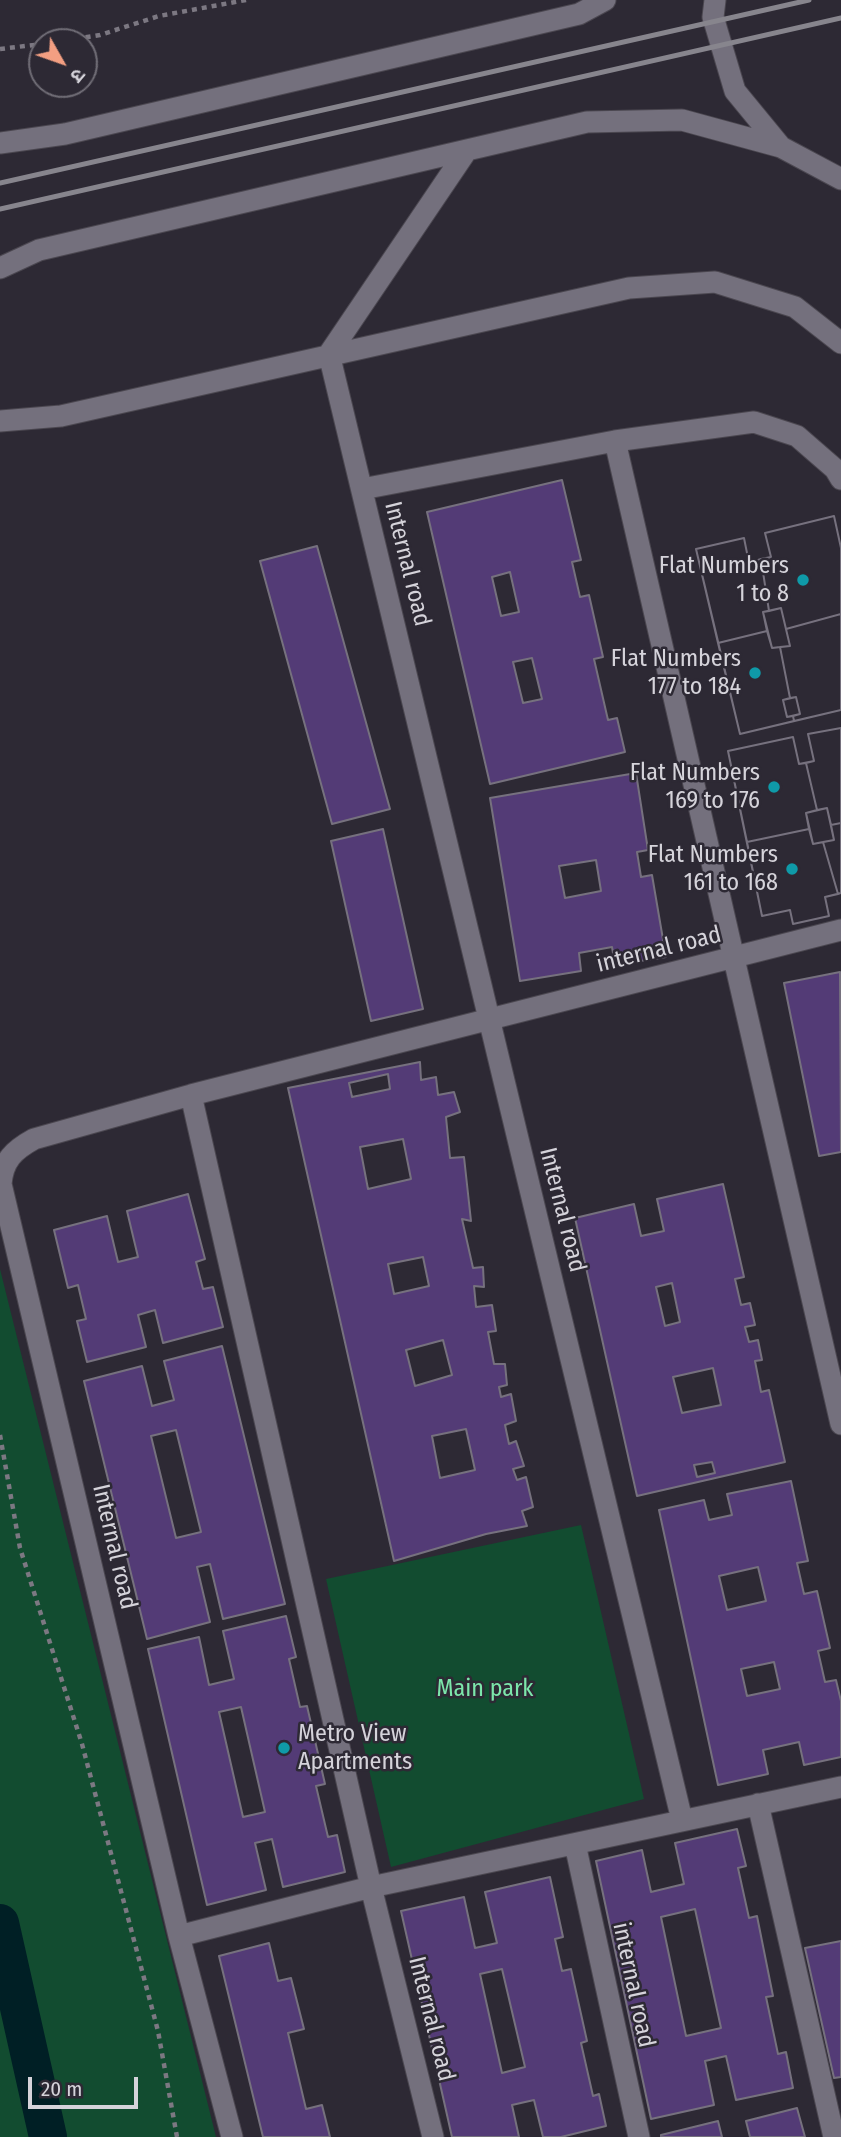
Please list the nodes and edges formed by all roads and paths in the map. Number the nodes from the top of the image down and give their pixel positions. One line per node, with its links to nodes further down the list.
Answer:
1 (246, 0): 4 (path)
2 (605, 0): 7 (street)
3 (715, 0): 8 (street)
4 (98, 35)
5 (28, 46): 6 (path)
6 (0, 49)
7 (0, 143)
8 (781, 147): 9 (street); 10 (street)
9 (467, 150): 11 (street); 13 (street)
10 (841, 179)
11 (0, 268)
12 (841, 343): 13 (street)
13 (329, 354): 14 (street); 17 (street)
14 (0, 421)
15 (615, 441): 16 (street, Internal road); 17 (street, Internal road); 19 (street)
16 (841, 479)
17 (362, 489): 20 (street, Internal road)
18 (841, 930): 19 (street, internal road)
19 (734, 958): 20 (street, internal road); 22 (street)
20 (490, 1020): 21 (street, Internal road); 26 (street, Internal road)
21 (191, 1095): 28 (street, Internal road); 29 (street, Internal road)
22 (841, 1424)
23 (0, 1435): 30 (path)
24 (841, 1787): 25 (street)
25 (758, 1804): 26 (street); 34 (street)
26 (682, 1820): 27 (street)
27 (575, 1844): 28 (street); 33 (street, internal road)
28 (371, 1887): 29 (street); 32 (street, Internal road)
29 (179, 1936): 31 (street, Internal road)
30 (177, 2137)
31 (232, 2137)
32 (433, 2137)
33 (639, 2137)
34 (834, 2137)

